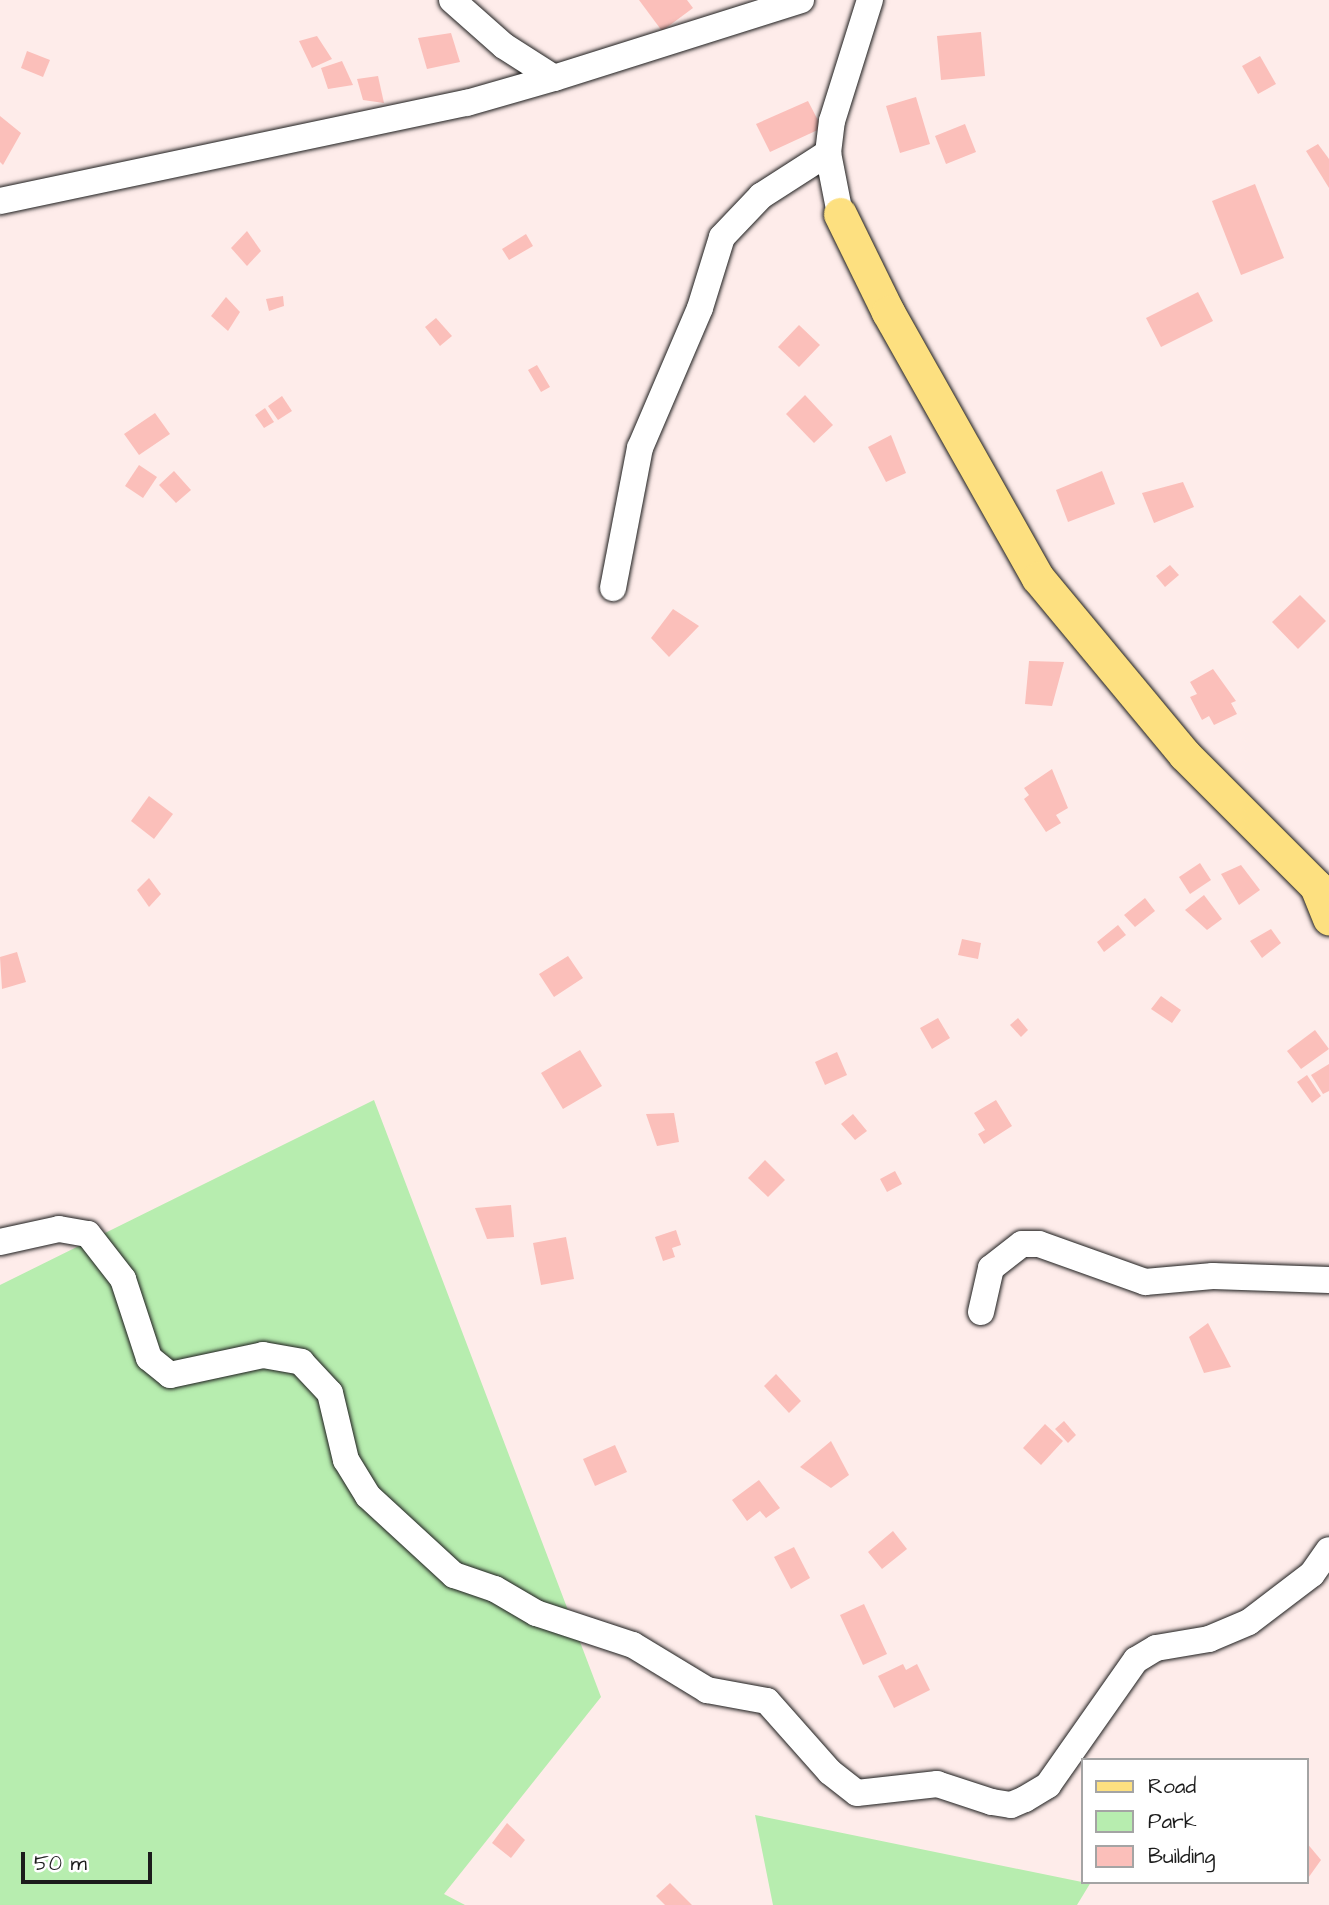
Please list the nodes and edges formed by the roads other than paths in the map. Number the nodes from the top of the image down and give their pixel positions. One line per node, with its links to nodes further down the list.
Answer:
1 (452, 0): 4 (street)
2 (801, 0): 5 (street)
3 (870, 0): 7 (street)
4 (504, 46): 5 (street); 6 (street)
5 (554, 78): 6 (street)
6 (467, 103): 8 (street)
7 (828, 153): 9 (street); 10 (street)
8 (0, 201)
9 (840, 214): 11 (main road)
10 (614, 588)
11 (1322, 887): 12 (main road)
12 (1329, 918)
13 (0, 1242): 16 (street)
14 (1329, 1280): 15 (street)
15 (981, 1312)
16 (1329, 1550)

